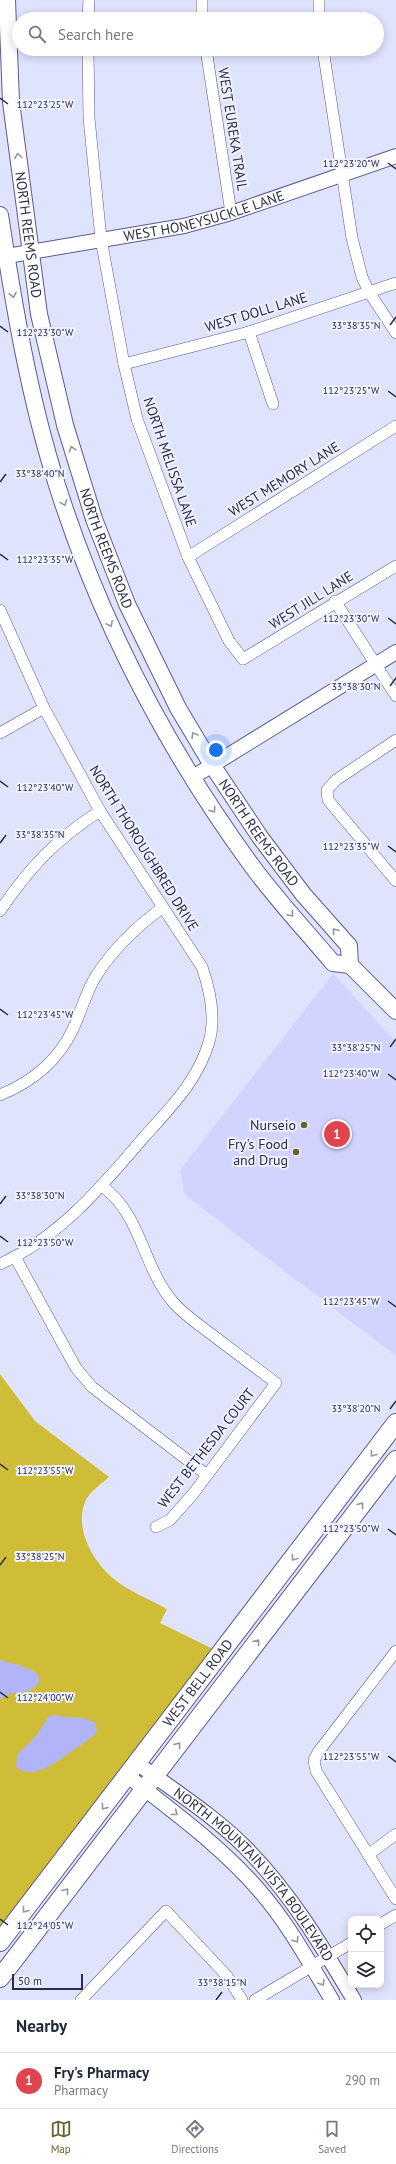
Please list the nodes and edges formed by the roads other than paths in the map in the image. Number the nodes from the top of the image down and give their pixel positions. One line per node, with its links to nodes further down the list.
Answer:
1 (7, 0): 16 (main road, NORTH REEMS ROAD, one-way to 1)
2 (89, 0): 5 (street)
3 (202, 0): 6 (street)
4 (319, 0): 7 (street)
5 (88, 12)
6 (202, 12)
7 (319, 12)
8 (88, 56): 15 (street, NORTH MELISSA LANE)
9 (207, 56): 13 (street, WEST EUREKA TRAIL)
10 (324, 56): 12 (street)
11 (396, 156): 12 (street, WEST HONEYSUCKLE LANE)
12 (343, 175): 13 (street, WEST HONEYSUCKLE LANE); 19 (street)
13 (231, 213): 15 (street, WEST HONEYSUCKLE LANE)
14 (0, 215): 17 (main road, NORTH REEMS ROAD)
15 (101, 240): 16 (street, WEST HONEYSUCKLE LANE); 22 (street, NORTH MELISSA LANE)
16 (30, 252): 17 (street, WEST HONEYSUCKLE LANE); 36 (main road, NORTH REEMS ROAD, one-way to 16)
17 (7, 256): 37 (main road, NORTH REEMS ROAD, one-way to 37)
18 (396, 283): 19 (street, WEST DOLL LANE)
19 (369, 292): 20 (street, WEST DOLL LANE); 21 (street)
20 (249, 332): 22 (street, WEST DOLL LANE); 23 (street)
21 (396, 333)
22 (124, 364): 25 (street, NORTH MELISSA LANE)
23 (273, 404)
24 (396, 426): 25 (street, WEST MEMORY LANE)
25 (188, 557): 30 (street, NORTH MELISSA LANE)
26 (396, 566): 27 (street, WEST JILL LANE)
27 (335, 601): 30 (street, WEST JILL LANE); 31 (street)
28 (0, 610): 33 (street, NORTH THOROUGHBRED DRIVE)
29 (396, 652): 31 (street)
30 (243, 659)
31 (375, 664): 32 (street); 36 (street)
32 (396, 696)
33 (44, 708): 34 (street); 38 (street, NORTH THOROUGHBRED DRIVE)
34 (0, 733)
35 (396, 740): 39 (street)
36 (212, 765): 37 (street); 42 (main road, NORTH REEMS ROAD, one-way to 36)
37 (192, 777): 42 (main road, NORTH REEMS ROAD, one-way to 42)
38 (100, 810): 40 (street, NORTH THOROUGHBRED DRIVE); 41 (street)
39 (396, 881)
40 (162, 908): 44 (street); 45 (street, NORTH THOROUGHBRED DRIVE)
41 (0, 911)
42 (350, 965): 43 (main road, NORTH REEMS ROAD)
43 (396, 1010)
44 (0, 1096)
45 (102, 1186): 46 (street, NORTH THOROUGHBRED DRIVE); 50 (street, WEST BETHESDA COURT)
46 (15, 1257): 47 (street, NORTH THOROUGHBRED DRIVE); 50 (street)
47 (0, 1264)
48 (396, 1423): 53 (main road, WEST BELL ROAD, one-way to 53)
49 (396, 1460): 54 (main road, WEST BELL ROAD, one-way to 49)
50 (207, 1475): 51 (street, WEST BETHESDA COURT)
51 (156, 1527)
52 (396, 1651): 56 (street)
53 (132, 1769): 54 (street, NORTH MOUNTAIN VISTA BOULEVARD); 60 (main road, WEST BELL ROAD, one-way to 60)
54 (149, 1782): 62 (street, NORTH MOUNTAIN VISTA BOULEVARD); 63 (street, NORTH MOUNTAIN VISTA BOULEVARD, one-way to 63); 64 (main road, WEST BELL ROAD, one-way to 54)
55 (396, 1834): 56 (street)
56 (368, 1855): 57 (street)
57 (396, 1899)
58 (396, 1915): 59 (street)
59 (384, 1922)
60 (0, 1942)
61 (348, 1944): 62 (street)
62 (328, 1957): 63 (street); 69 (street, NORTH MOUNTAIN VISTA BOULEVARD)
63 (311, 1966): 67 (street); 68 (street, NORTH MOUNTAIN VISTA BOULEVARD, one-way to 68)
64 (0, 1978)
65 (81, 2000): 66 (street)
66 (242, 2000)
67 (255, 2000)
68 (332, 2000)
69 (354, 2000)

